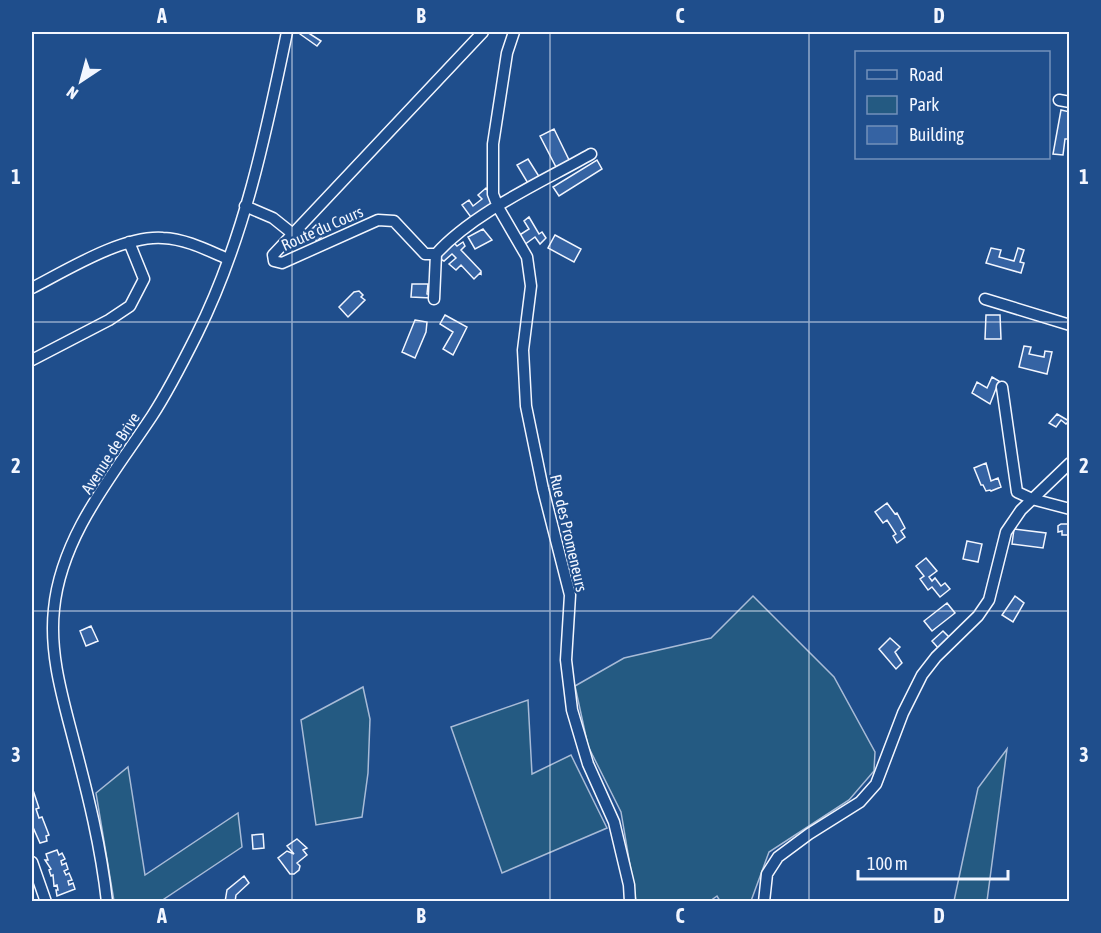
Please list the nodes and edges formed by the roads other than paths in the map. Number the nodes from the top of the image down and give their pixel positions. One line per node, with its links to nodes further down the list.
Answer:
1 (287, 32): 5 (street, Avenue de Brive)
2 (483, 32): 7 (street, Route du Cours)
3 (514, 32): 6 (street)
4 (591, 154): 6 (street)
5 (245, 206): 7 (street, Route du Cours); 10 (street, Avenue de Brive)
6 (498, 207): 9 (street); 23 (street, Rue des Promeneurs)
7 (293, 234): 9 (street, Route du Cours)
8 (129, 242): 10 (street); 11 (street); 15 (street)
9 (436, 254): 12 (street)
10 (228, 258): 22 (street, Avenue de Brive)
11 (32, 288)
12 (434, 299)
13 (985, 299): 14 (street)
14 (1070, 325)
15 (32, 360)
16 (1002, 387): 18 (street)
17 (1070, 463): 18 (street)
18 (1032, 499): 19 (street); 24 (street)
19 (1070, 508)
20 (32, 862): 21 (street)
21 (46, 902)
22 (107, 902)
23 (630, 902)
24 (764, 902)

